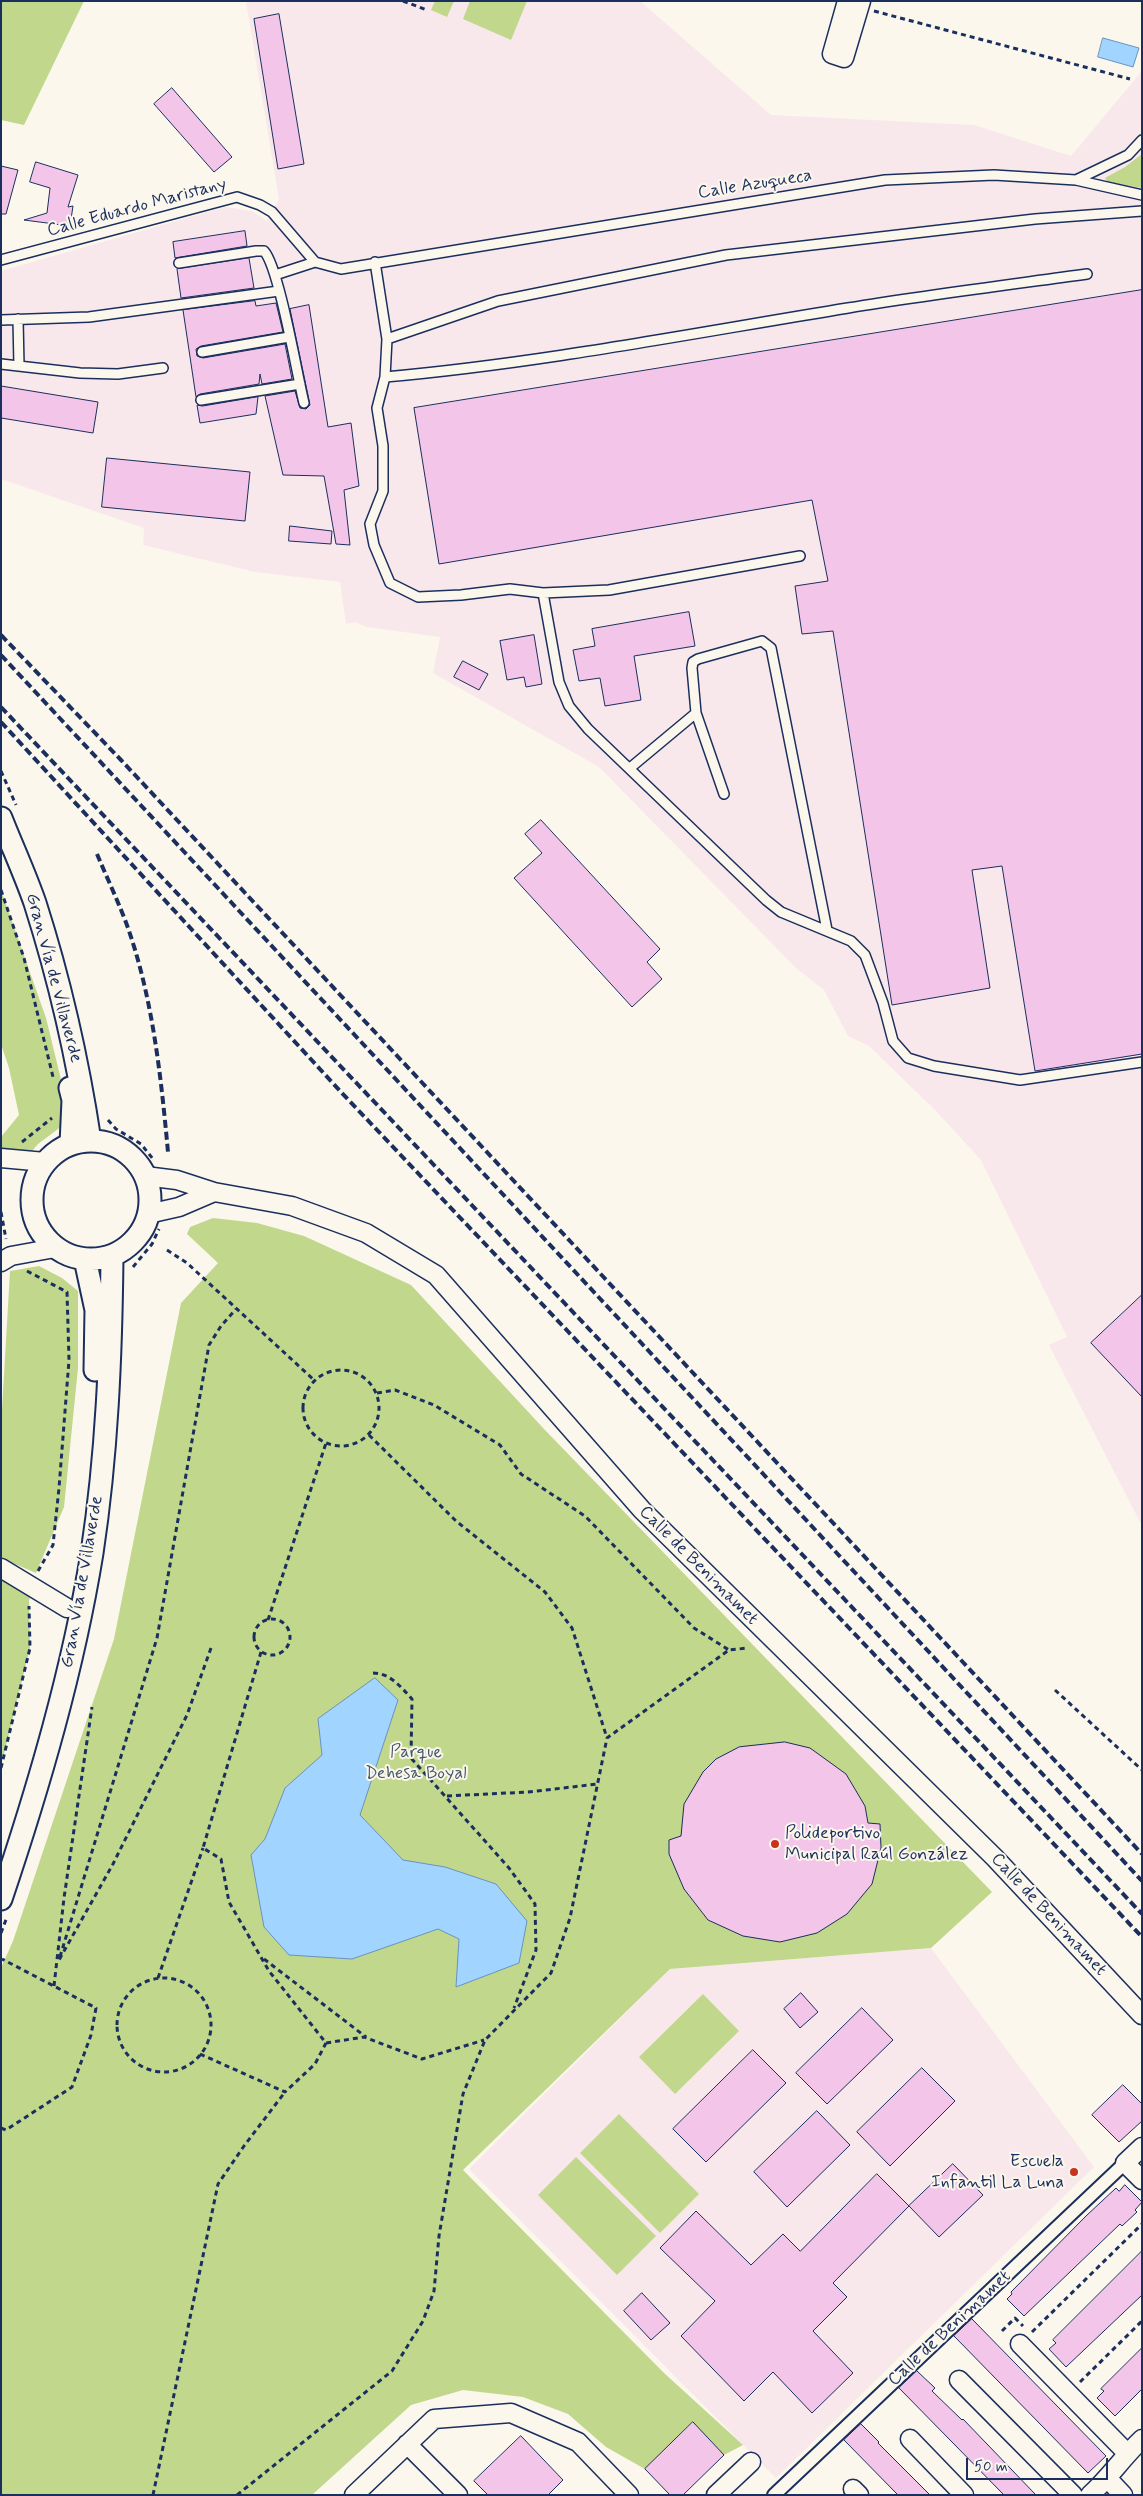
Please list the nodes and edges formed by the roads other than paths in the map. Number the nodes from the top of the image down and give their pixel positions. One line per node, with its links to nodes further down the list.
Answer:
1 (847, 1): 2 (street)
2 (866, 6)
3 (1142, 140): 4 (lane)
4 (1076, 180): 5 (lane, Calle Azuqueca); 9 (lane, Calle Azuqueca)
5 (1142, 195)
6 (1142, 211): 17 (lane)
7 (1, 260): 8 (lane, Calle Eduardo Maristany)
8 (315, 262): 9 (lane); 12 (lane)
9 (375, 262): 17 (lane)
10 (179, 263): 12 (lane)
11 (1087, 274): 22 (lane)
12 (275, 275): 13 (lane)
13 (278, 291): 14 (lane); 16 (lane)
14 (18, 319): 15 (lane); 20 (lane)
15 (1, 320)
16 (289, 337): 18 (lane); 23 (lane)
17 (387, 339): 22 (lane)
18 (202, 352)
19 (1, 364): 20 (lane)
20 (19, 366): 21 (lane)
21 (163, 368)
22 (385, 377): 27 (lane)
23 (300, 384): 24 (lane); 25 (lane)
24 (201, 400)
25 (304, 403)
26 (800, 556): 27 (lane)
27 (543, 593): 29 (lane)
28 (696, 713): 29 (lane); 30 (lane); 33 (lane)
29 (630, 768): 33 (lane)
30 (724, 794)
31 (1, 818): 35 (street, Gran Vía de Villaverde)
32 (1, 835): 35 (street, Gran Vía de Villaverde)
33 (827, 930): 34 (lane)
34 (1142, 1062)
35 (81, 1143): 37 (street); 38 (street)
36 (1, 1158): 37 (street)
37 (45, 1162): 41 (street)
38 (150, 1168): 39 (street, Calle de Benimamet); 40 (street)
39 (214, 1192): 40 (street); 49 (street, Calle de Benimamet)
40 (148, 1214): 42 (street)
41 (55, 1248): 43 (street); 44 (street)
42 (112, 1256): 43 (street); 48 (street, Gran Vía de Villaverde)
43 (85, 1259): 46 (street, Gran Vía de Villaverde)
44 (1, 1262)
45 (1, 1568): 46 (street)
46 (67, 1608): 47 (street, Gran Vía de Villaverde)
47 (1, 1859)
48 (1, 1899)
49 (1142, 2015)
50 (1142, 2147): 51 (street, Calle de Benimamet)
51 (1126, 2163): 52 (street); 65 (street, Calle de Benimamet)
52 (1142, 2180)
53 (1020, 2344): 58 (street)
54 (959, 2380): 67 (street)
55 (910, 2439): 66 (street)
56 (1142, 2440): 58 (street)
57 (407, 2444): 61 (street); 62 (street); 63 (street)
58 (1127, 2454): 60 (street)
59 (750, 2462): 64 (street)
60 (1108, 2479): 68 (street); 69 (street)
61 (354, 2495)
62 (458, 2495)
63 (630, 2495)
64 (716, 2495)
65 (774, 2495)
66 (964, 2495)
67 (1073, 2495)
68 (1090, 2495)
69 (1123, 2495)

